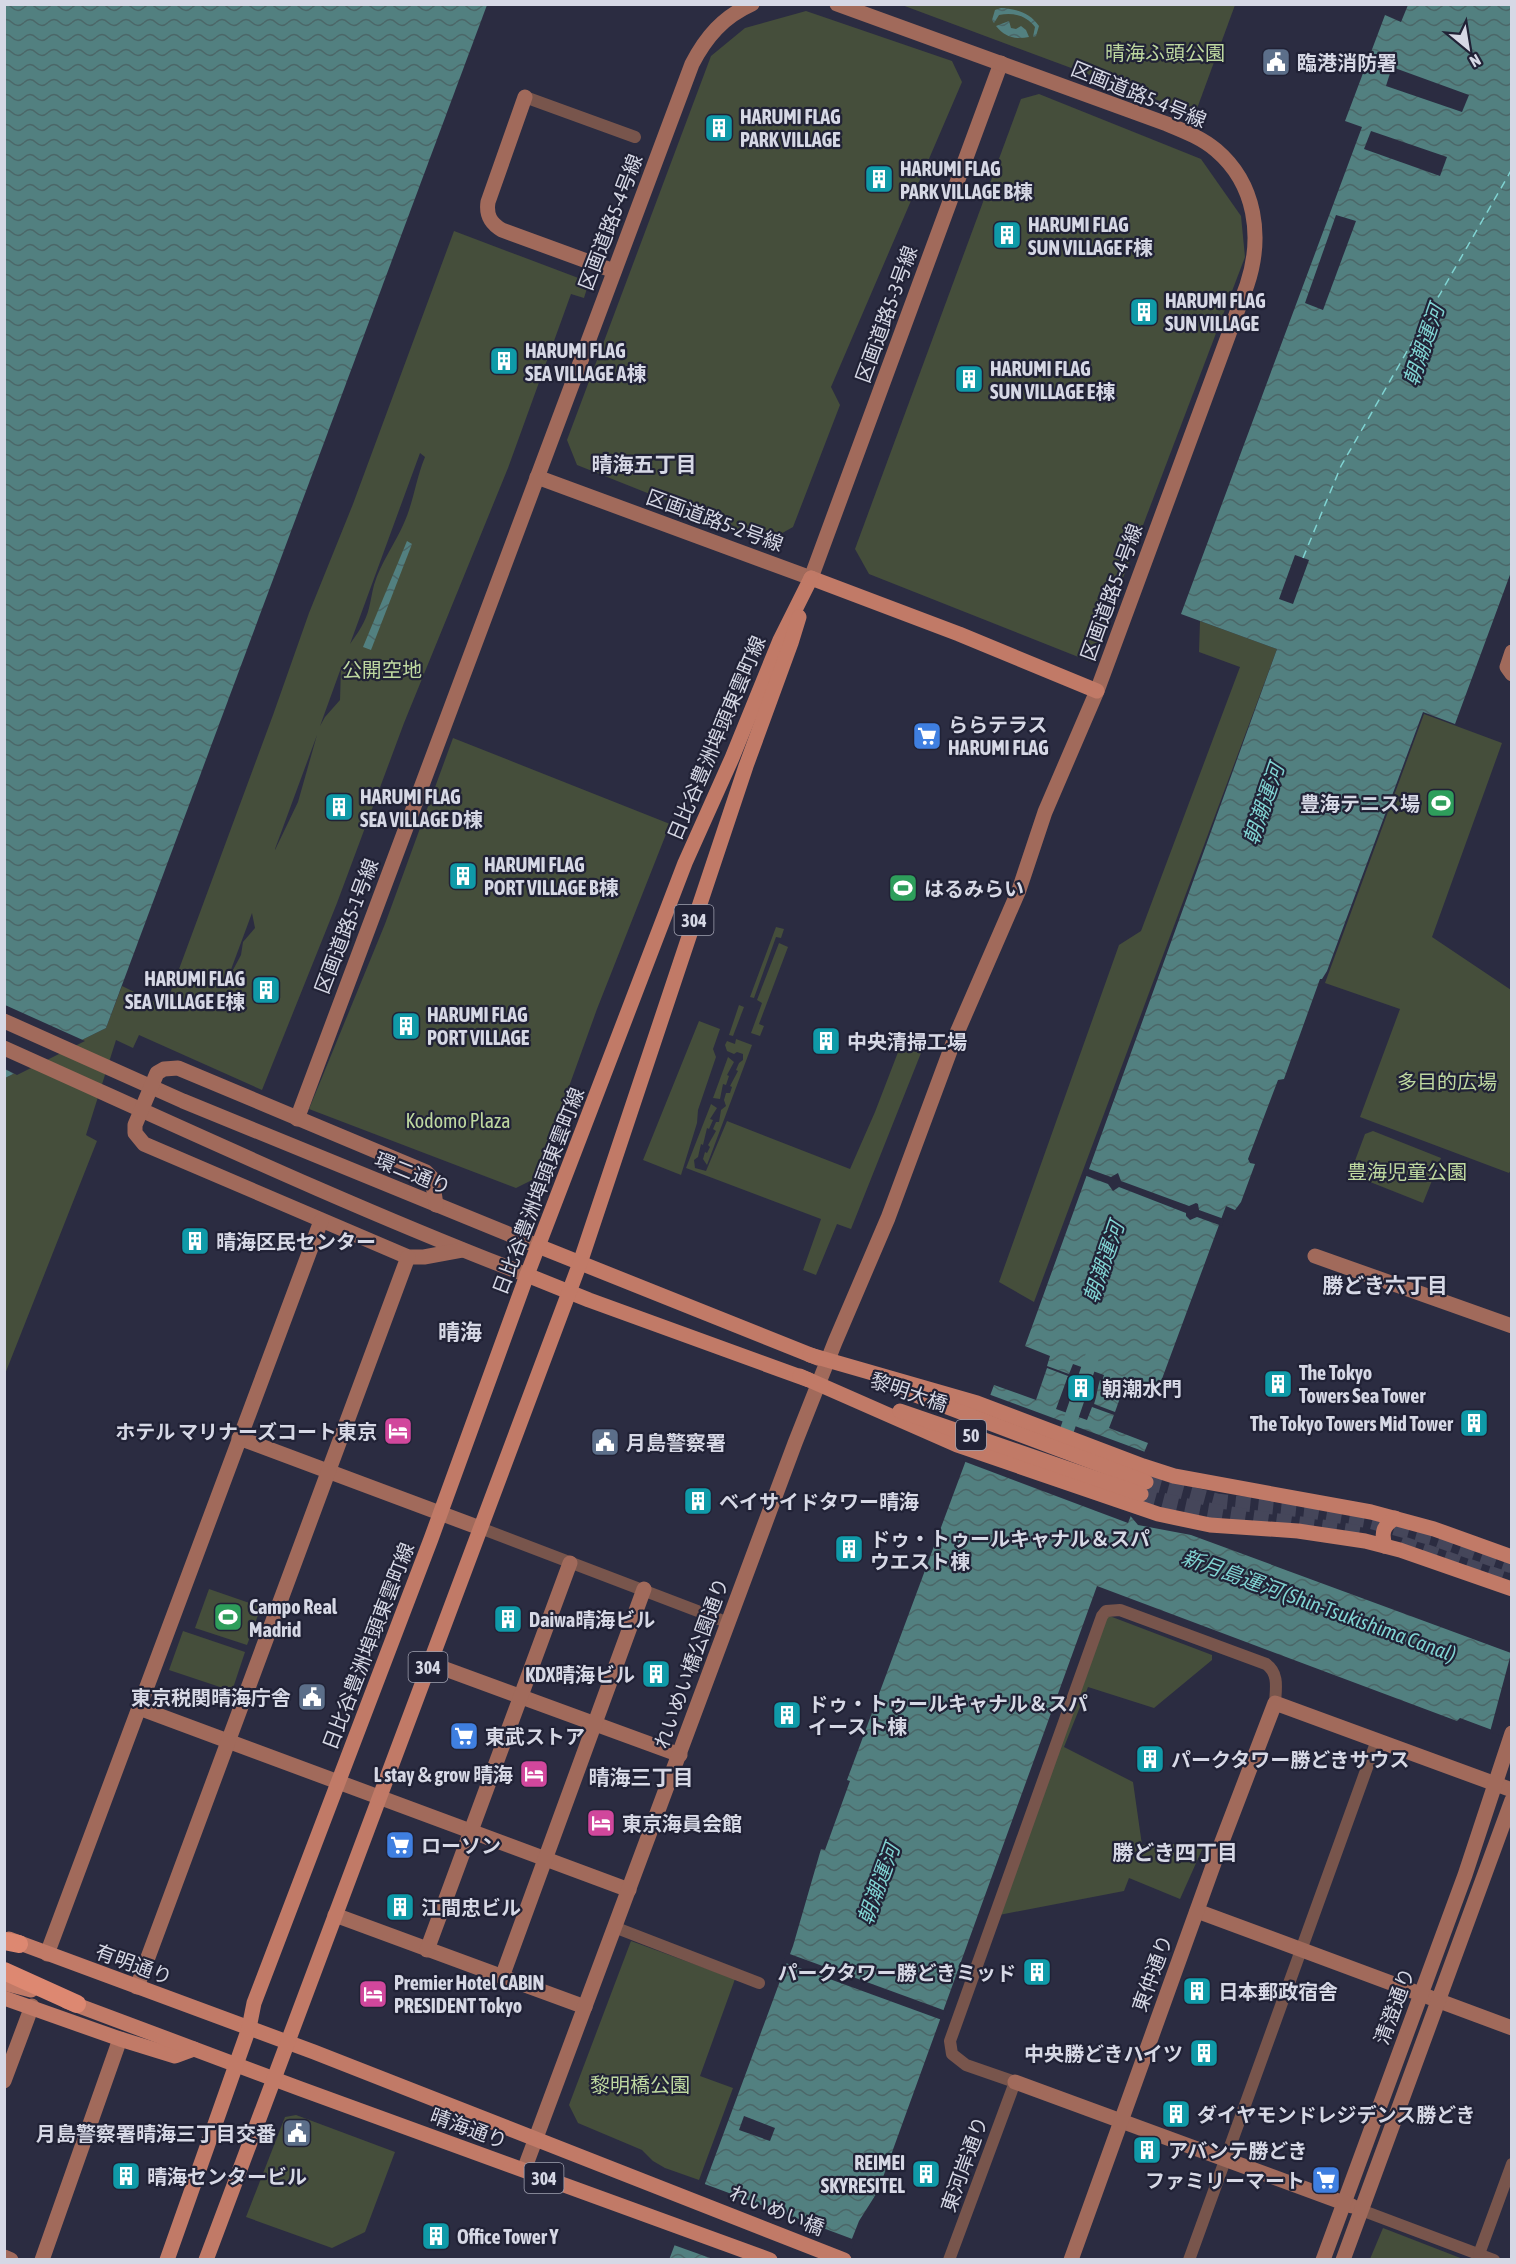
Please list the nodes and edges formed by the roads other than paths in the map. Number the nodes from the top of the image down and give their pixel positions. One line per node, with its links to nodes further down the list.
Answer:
1 (752, 4): 6 (street, 区画道路5-4号線)
2 (837, 4): 3 (street, 区画道路5-4号線)
3 (1001, 63): 8 (street, 区画道路5-3号線); 11 (street, 区画道路5-4号線)
4 (525, 97): 5 (street); 6 (street)
5 (635, 137)
6 (614, 271): 7 (street, 区画道路5-4号線)
7 (537, 477): 8 (street, 区画道路5-2号線); 16 (street, 区画道路5-1号線)
8 (811, 578): 11 (main road); 12 (main road, 日比谷豊洲埠頭東雲町線 / 304); 13 (main road, 日比谷豊洲埠頭東雲町線 / 304)
9 (1512, 652): 10 (street)
10 (1512, 674)
11 (1096, 691): 28 (street, 区画道路5-4号線)
12 (710, 871): 13 (main road); 23 (main road, 日比谷豊洲埠頭東雲町線 / 304)
13 (663, 923): 19 (main road, 日比谷豊洲埠頭東雲町線 / 304)
14 (4, 1021): 17 (street, 環二通り)
15 (4, 1048): 20 (street)
16 (297, 1119): 17 (street); 18 (street)
17 (436, 1205): 19 (street, 環二通り)
18 (321, 1221): 22 (street); 30 (street)
19 (538, 1246): 23 (main road, 環二通り / 50); 24 (main road, 日比谷豊洲埠頭東雲町線 / 304)
20 (462, 1250): 22 (street); 24 (street)
21 (1315, 1256): 26 (street)
22 (408, 1257): 31 (street)
23 (580, 1263): 25 (main road, 日比谷豊洲埠頭東雲町線 / 304); 27 (main road, 環二通り / 50)
24 (527, 1275): 25 (main road, 50); 32 (main road, 日比谷豊洲埠頭東雲町線 / 304)
25 (569, 1292): 29 (main road, 50); 34 (main road, 日比谷豊洲埠頭東雲町線 / 304)
26 (1512, 1326)
27 (810, 1355): 29 (main road, 黎明大橋 / 50); 33 (main road, 50)
28 (823, 1372): 40 (street, れいめい橋公園通り)
29 (800, 1376): 35 (main road, 50)
30 (239, 1438): 31 (street); 44 (street)
31 (328, 1472): 32 (street); 48 (street)
32 (440, 1513): 34 (street); 50 (main road, 日比谷豊洲埠頭東雲町線 / 304)
33 (1395, 1518): 35 (main road); 36 (main road, 50)
34 (480, 1528): 37 (street); 41 (main road, 日比谷豊洲埠頭東雲町線 / 304)
35 (1385, 1546): 39 (main road, 50)
36 (1512, 1557)
37 (570, 1563): 38 (street); 42 (street)
38 (644, 1589): 40 (street); 45 (street)
39 (1512, 1589)
40 (729, 1623): 49 (street, れいめい橋公園通り)
41 (429, 1664): 42 (street); 53 (main road, 日比谷豊洲埠頭東雲町線 / 304)
42 (520, 1697): 45 (street); 55 (street)
43 (1275, 1703): 47 (street); 58 (street, 東仲通り); 84 (street)
44 (139, 1708): 48 (street); 64 (street)
45 (594, 1724): 49 (street); 56 (street)
46 (1512, 1733): 51 (street, 清澄通り)
47 (1377, 1740): 51 (street); 63 (street)
48 (228, 1741): 50 (street); 69 (street)
49 (680, 1755): 57 (street, れいめい橋公園通り)
50 (339, 1783): 53 (street); 76 (main road, 日比谷豊洲埠頭東雲町線 / 304)
51 (1495, 1784): 52 (street); 70 (street, 清澄通り)
52 (1512, 1790)
53 (379, 1797): 55 (street); 59 (main road, 日比谷豊洲埠頭東雲町線 / 304)
54 (1512, 1800): 72 (street, 清澄通り)
55 (470, 1831): 56 (street); 62 (street)
56 (544, 1859): 57 (street); 66 (street)
57 (629, 1890): 60 (street, れいめい橋公園通り)
58 (1197, 1911): 63 (street); 85 (street, 東仲通り)
59 (335, 1915): 62 (street); 79 (main road, 日比谷豊洲埠頭東雲町線 / 304)
60 (614, 1927): 68 (street); 75 (street, れいめい橋公園通り)
61 (9, 1940): 64 (main road, 有明通り / 304)
62 (427, 1950): 66 (street)
63 (1301, 1950): 70 (street); 87 (street)
64 (47, 1954): 69 (main road, 有明通り / 304)
65 (4, 1971): 73 (highway)
66 (502, 1977): 75 (street)
67 (4, 1983): 73 (main road, 304)
68 (759, 1983)
69 (136, 1987): 76 (main road, 有明通り / 304)
70 (1421, 1994): 72 (street); 91 (street, 清澄通り)
71 (4, 1998): 74 (main road)
72 (1437, 2000): 77 (street); 92 (street, 清澄通り)
73 (77, 2004): 80 (main road, 304)
74 (32, 2006): 78 (main road); 83 (street)
75 (585, 2007): 86 (street, れいめい橋公園通り)
76 (249, 2028): 79 (main road, 晴海通り / 304); 81 (main road, 304)
77 (1512, 2028)
78 (120, 2039): 80 (main road); 96 (street)
79 (287, 2042): 82 (main road, 304); 86 (main road, 晴海通り / 304)
80 (194, 2049): 81 (main road, 304)
81 (236, 2065): 82 (main road, 晴海通り / 304); 97 (main road, 304)
82 (273, 2079): 89 (main road, 晴海通り / 304); 98 (main road, 304)
83 (4, 2081)
84 (1015, 2082): 85 (street); 101 (street, 東河岸通り)
85 (1121, 2121): 87 (street); 102 (street, 東仲通り)
86 (536, 2138): 89 (street, れいめい橋公園通り); 90 (main road, 晴海通り / 304)
87 (1225, 2160): 91 (street); 103 (street)
88 (1512, 2164): 93 (street)
89 (524, 2170): 99 (main road, 晴海通り / 304)
90 (696, 2200): 100 (main road, れいめい橋 / 304)
91 (1344, 2203): 92 (street); 104 (street, 清澄通り)
92 (1361, 2210): 93 (street); 105 (street, 清澄通り)
93 (1479, 2254): 106 (street)
94 (4, 2257): 95 (street)
95 (11, 2259)
96 (42, 2259)
97 (167, 2259)
98 (206, 2259)
99 (770, 2259)
100 (844, 2259)
101 (949, 2259)
102 (1071, 2259)
103 (1189, 2259)
104 (1323, 2259)
105 (1343, 2259)
106 (1494, 2259)

